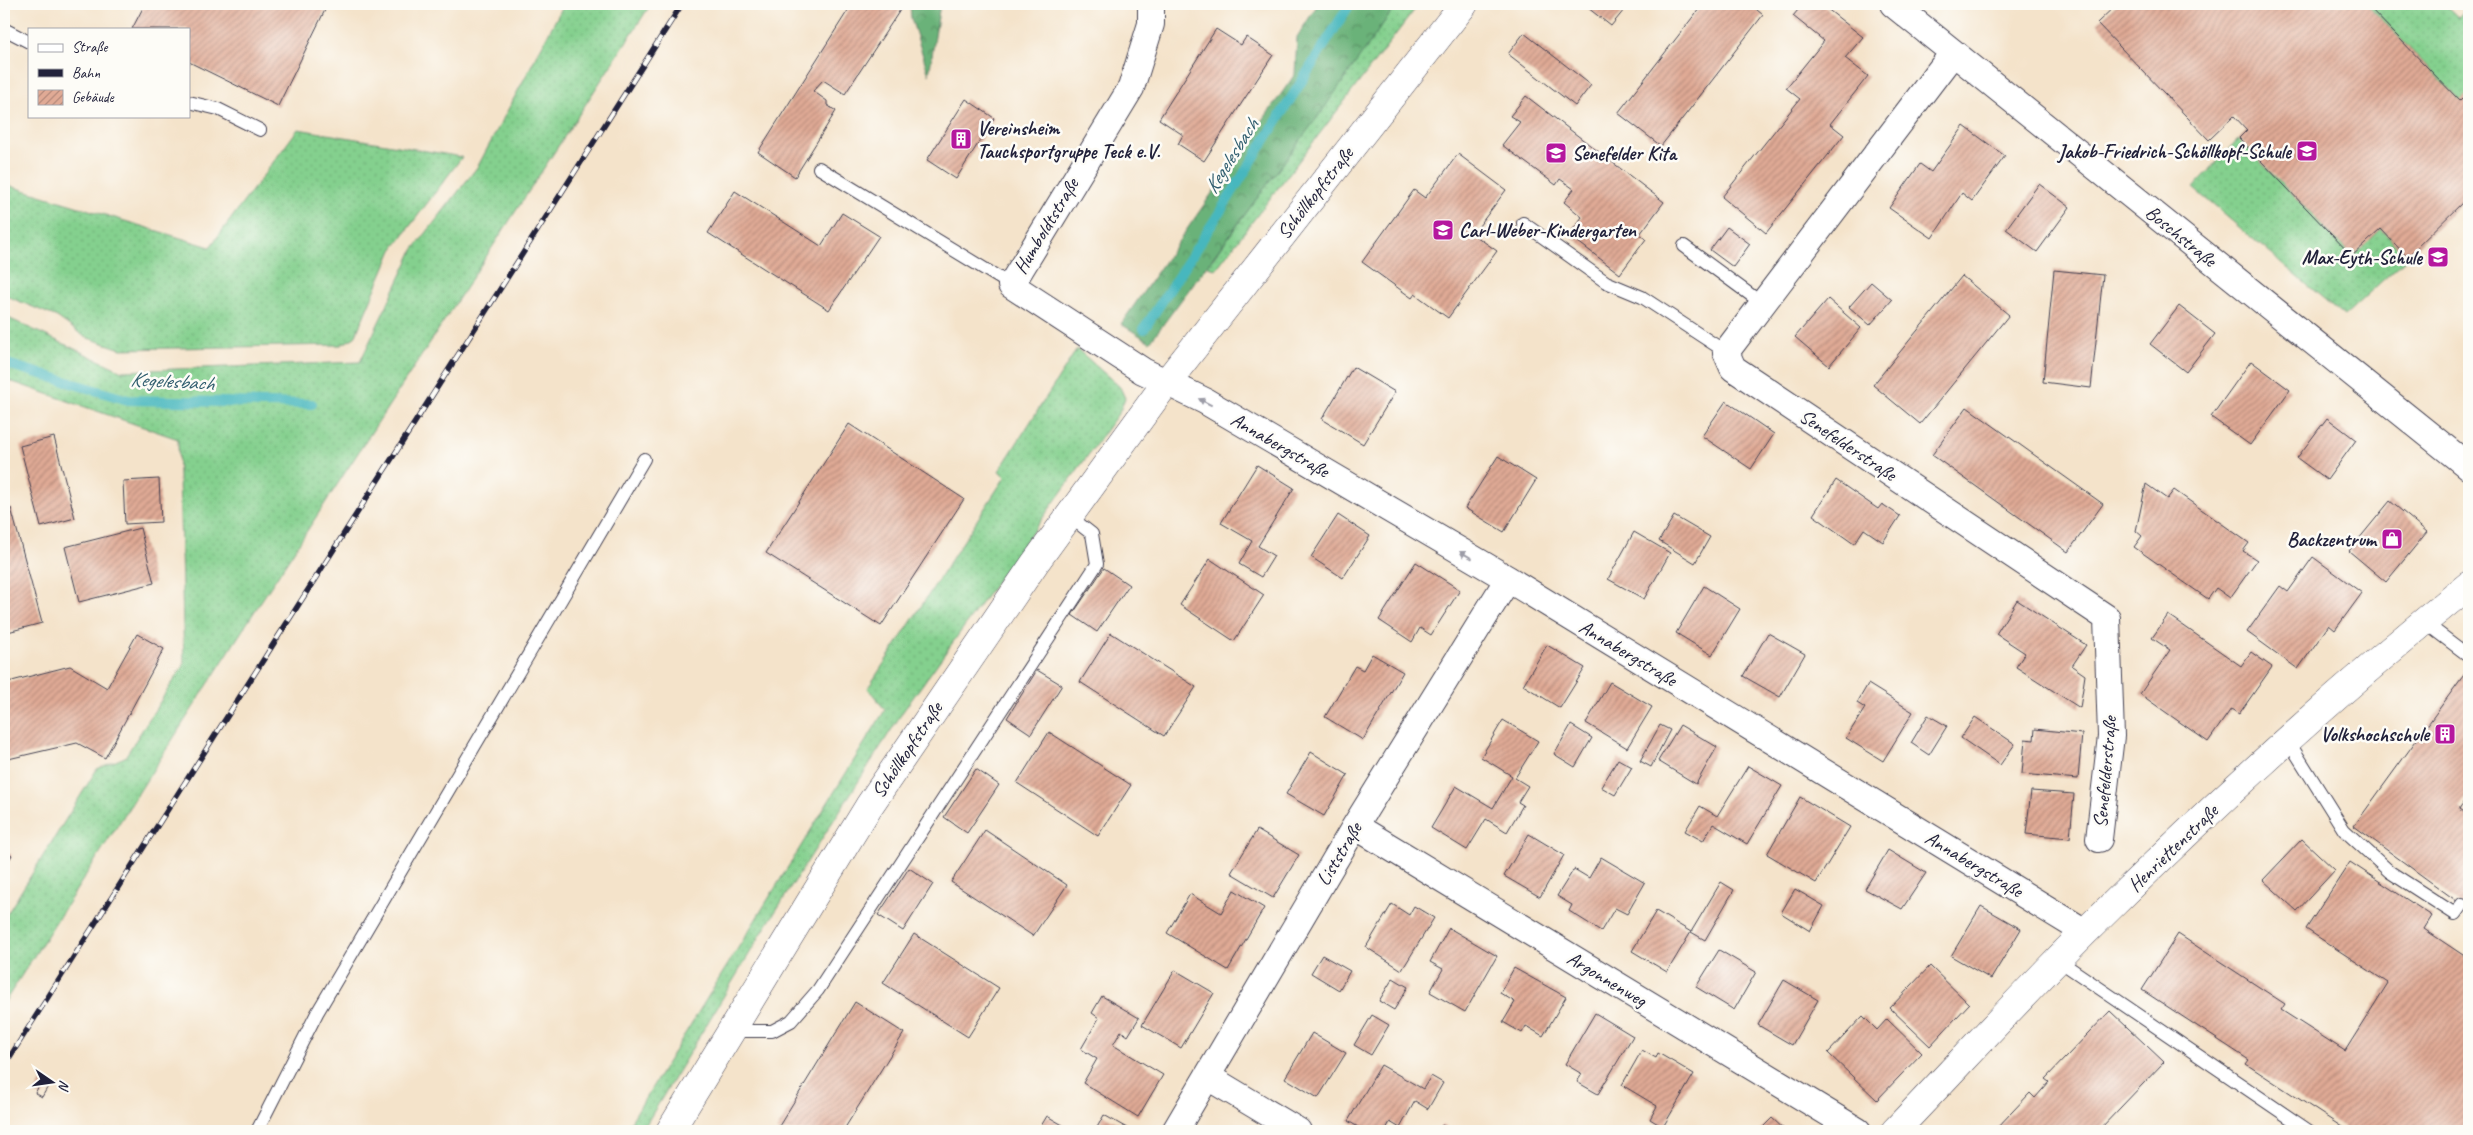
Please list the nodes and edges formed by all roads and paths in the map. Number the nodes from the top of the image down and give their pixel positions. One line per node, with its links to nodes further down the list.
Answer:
1 (1151, 4): 12 (street, Humboldtstraße)
2 (1464, 4): 15 (main road, Schöllkopfstraße)
3 (1893, 4): 6 (street, Boschstraße)
4 (4, 30): 5 (lane)
5 (28, 42)
6 (1954, 53): 13 (street); 17 (street, Boschstraße)
7 (190, 102): 8 (lane)
8 (260, 130)
9 (819, 168): 12 (lane)
10 (1523, 223): 14 (lane)
11 (1684, 246): 13 (lane)
12 (1011, 285): 15 (street)
13 (1763, 304): 14 (street)
14 (1726, 352): 25 (street, Senefelderstraße)
15 (1166, 383): 18 (main road, Schöllkopfstraße); 19 (street, Annabergstraße, one-way to 15)
16 (644, 459): 31 (lane)
17 (2469, 467)
18 (1070, 516): 29 (main road, Schöllkopfstraße); 29 (lane)
19 (1508, 579): 24 (street, Liststraße); 27 (street, Annabergstraße)
20 (2469, 585): 21 (main road, Henriettenstraße)
21 (2424, 622): 22 (lane); 23 (main road, Henriettenstraße)
22 (2469, 656)
23 (2287, 739): 26 (lane); 27 (main road, Henriettenstraße)
24 (1355, 826): 30 (street, Liststraße); 35 (street, Argonnenweg)
25 (2099, 838)
26 (2462, 904)
27 (2085, 932): 28 (main road, Henriettenstraße)
28 (2058, 960): 36 (main road, Henriettenstraße); 37 (lane)
29 (730, 1031): 32 (main road, Schöllkopfstraße)
30 (1208, 1076): 33 (street, Liststraße); 34 (street)
31 (257, 1131)
32 (670, 1131)
33 (1175, 1131)
34 (1298, 1131)
35 (1858, 1131)
36 (1895, 1131)
37 (2309, 1131)

